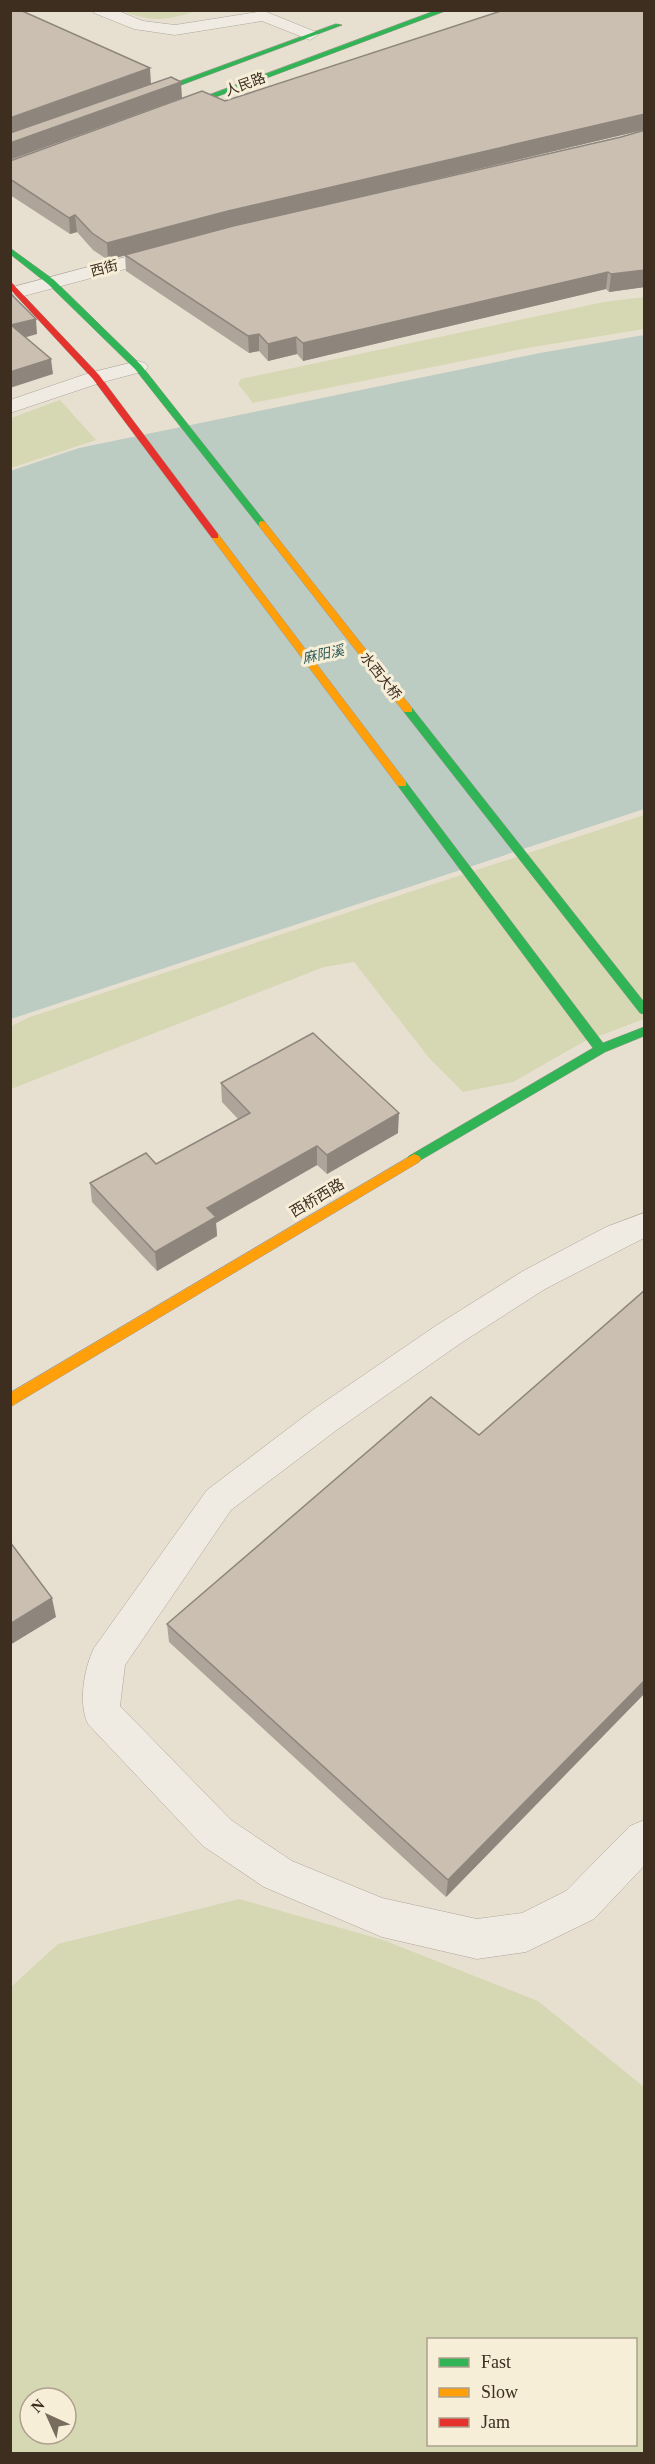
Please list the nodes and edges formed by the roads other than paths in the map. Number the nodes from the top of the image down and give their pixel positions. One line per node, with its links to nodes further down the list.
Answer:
1 (99, 10): 3 (lane)
2 (445, 10): 7 (main road, 人民路)
3 (267, 13): 5 (lane)
4 (350, 21): 5 (main road, 人民路)
5 (310, 35): 6 (main road, 人民路)
6 (122, 104)
7 (153, 117)
8 (184, 247): 10 (street, 西街)
9 (10, 250): 10 (main road, 水西大桥)
10 (51, 282): 11 (street, 西街); 12 (main road, 水西大桥)
11 (15, 287): 13 (main road)
12 (138, 367): 13 (lane); 15 (main road, 水西大桥)
13 (96, 377): 14 (lane); 17 (main road)
14 (10, 408)
15 (645, 1010)
16 (645, 1031): 17 (main road, 西桥西路)
17 (601, 1049): 19 (main road, 西桥西路)
18 (645, 1226): 20 (lane)
19 (10, 1401)
20 (645, 1839)

